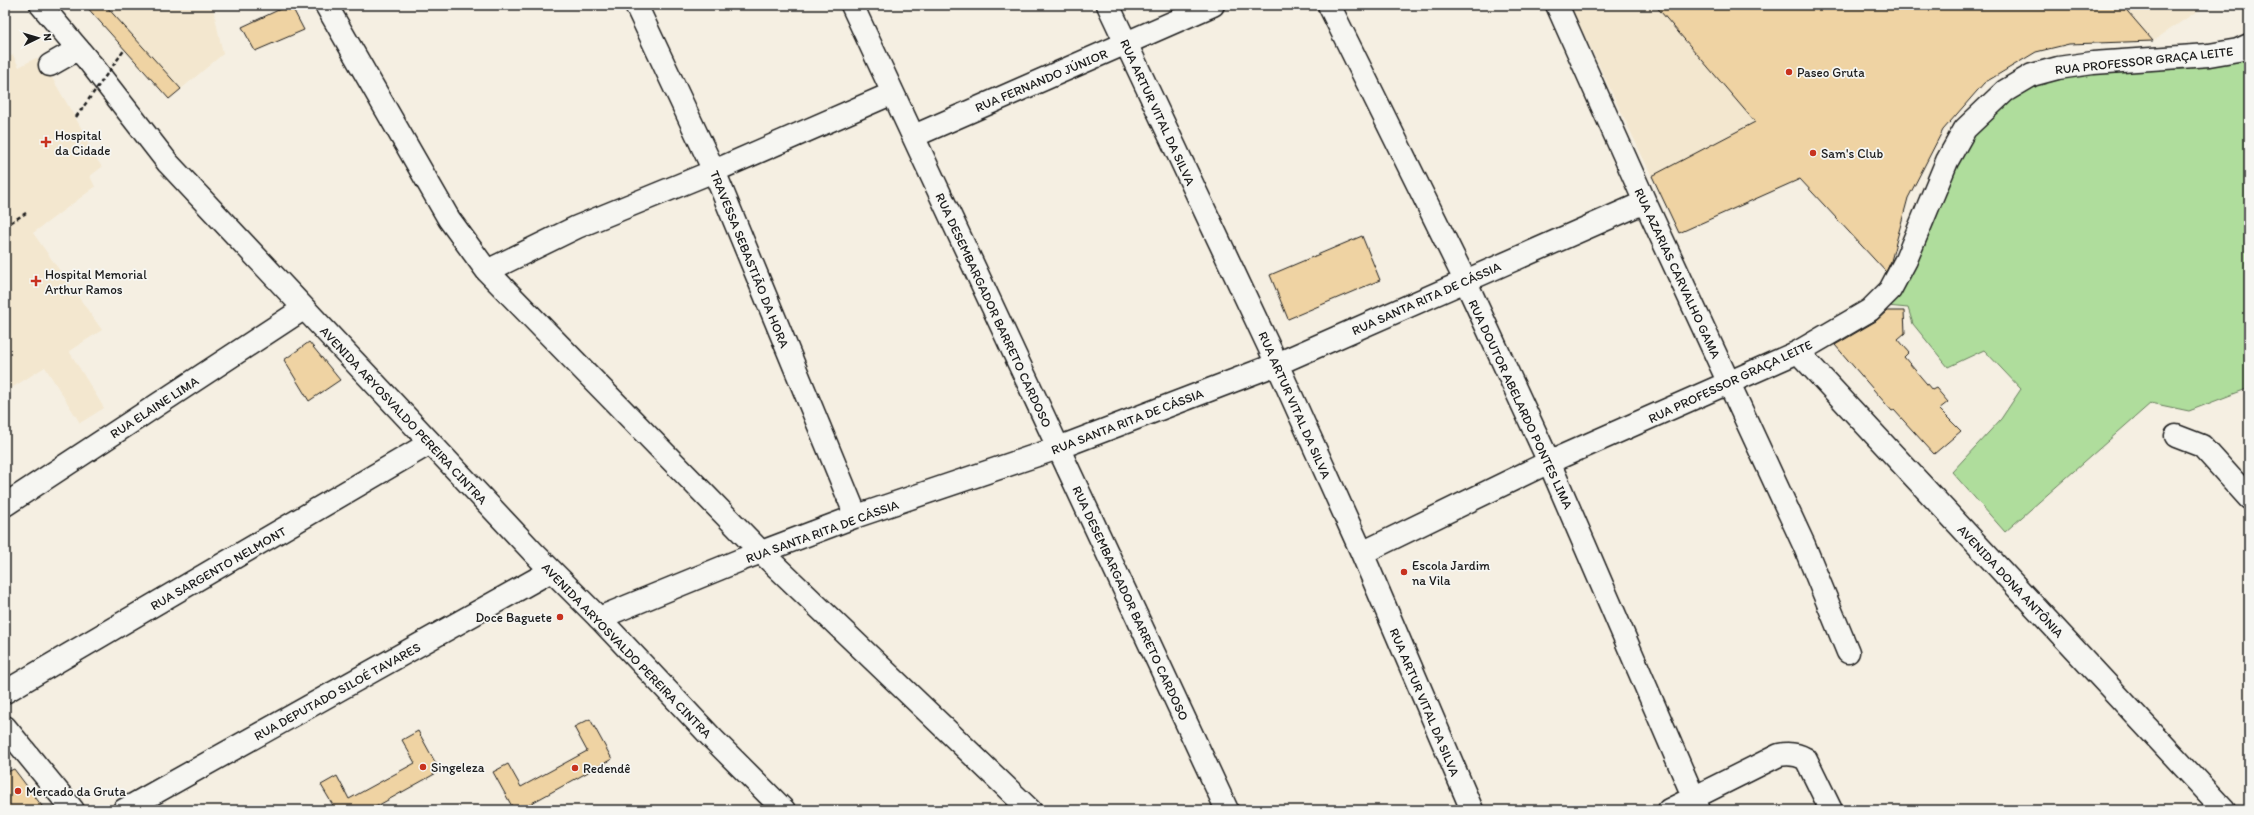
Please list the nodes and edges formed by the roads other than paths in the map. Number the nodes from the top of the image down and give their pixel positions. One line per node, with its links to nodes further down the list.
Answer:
1 (40, 5): 11 (street, AVENIDA ARYOSVALDO PEREIRA CINTRA)
2 (326, 5): 17 (street)
3 (636, 5): 15 (street, TRAVESSA SEBASTIÃO DA HORA)
4 (852, 5): 13 (street, RUA DESEMBARGADOR BARRETO CARDOSO)
5 (1108, 5): 9 (street, RUA ARTUR VITAL DA SILVA)
6 (1213, 5): 9 (street, RUA FERNANDO JÚNIOR)
7 (1329, 5): 18 (street, RUA DOUTOR ABELARDO PONTES LIMA)
8 (1557, 5): 16 (street, RUA AZARIAS CARVALHO GAMA)
9 (1126, 44): 14 (street, RUA FERNANDO JÚNIOR); 21 (street, RUA ARTUR VITAL DA SILVA)
10 (2249, 45): 20 (street, RUA PROFESSOR GRAÇA LEITE)
11 (78, 49): 12 (street); 19 (street, AVENIDA ARYOSVALDO PEREIRA CINTRA)
12 (50, 66)
13 (893, 93): 14 (street, RUA DESEMBARGADOR BARRETO CARDOSO); 15 (street)
14 (914, 136): 25 (street, RUA DESEMBARGADOR BARRETO CARDOSO)
15 (714, 171): 17 (street); 29 (street, TRAVESSA SEBASTIÃO DA HORA)
16 (1645, 202): 18 (street, RUA SANTA RITA DE CÁSSIA); 22 (street, RUA AZARIAS CARVALHO GAMA)
17 (487, 271): 30 (street)
18 (1465, 280): 21 (street, RUA SANTA RITA DE CÁSSIA); 26 (street, RUA DOUTOR ABELARDO PONTES LIMA)
19 (304, 309): 24 (street, AVENIDA ARYOSVALDO PEREIRA CINTRA); 28 (street, RUA ELAINE LIMA)
20 (1798, 352): 22 (street, RUA PROFESSOR GRAÇA LEITE); 46 (street, AVENIDA DONA ANTÔNIA)
21 (1277, 364): 25 (street, RUA SANTA RITA DE CÁSSIA); 31 (street, RUA ARTUR VITAL DA SILVA)
22 (1729, 382): 26 (street, RUA PROFESSOR GRAÇA LEITE); 34 (street, RUA AZARIAS CARVALHO GAMA)
23 (2176, 436): 27 (street)
24 (430, 443): 32 (street, AVENIDA ARYOSVALDO PEREIRA CINTRA); 35 (street, RUA SARGENTO NELMONT)
25 (1058, 448): 29 (street, RUA SANTA RITA DE CÁSSIA); 42 (street, RUA DESEMBARGADOR BARRETO CARDOSO)
26 (1550, 462): 31 (street, RUA PROFESSOR GRAÇA LEITE); 37 (street, RUA DOUTOR ABELARDO PONTES LIMA)
27 (2249, 498)
28 (5, 505)
29 (856, 516): 30 (street, RUA SANTA RITA DE CÁSSIA)
30 (761, 552): 33 (street, RUA SANTA RITA DE CÁSSIA); 41 (street)
31 (1362, 553): 43 (street, RUA ARTUR VITAL DA SILVA)
32 (550, 571): 33 (street, AVENIDA ARYOSVALDO PEREIRA CINTRA); 39 (street, RUA DEPUTADO SILOÉ TAVARES)
33 (599, 618): 40 (street, AVENIDA ARYOSVALDO PEREIRA CINTRA)
34 (1848, 652)
35 (5, 692)
36 (5, 727): 38 (street)
37 (1696, 804): 44 (street); 45 (street)
38 (73, 810)
39 (124, 810)
40 (784, 810)
41 (1030, 810)
42 (1227, 810)
43 (1472, 810)
44 (1668, 810)
45 (1831, 810)
46 (2224, 810)

